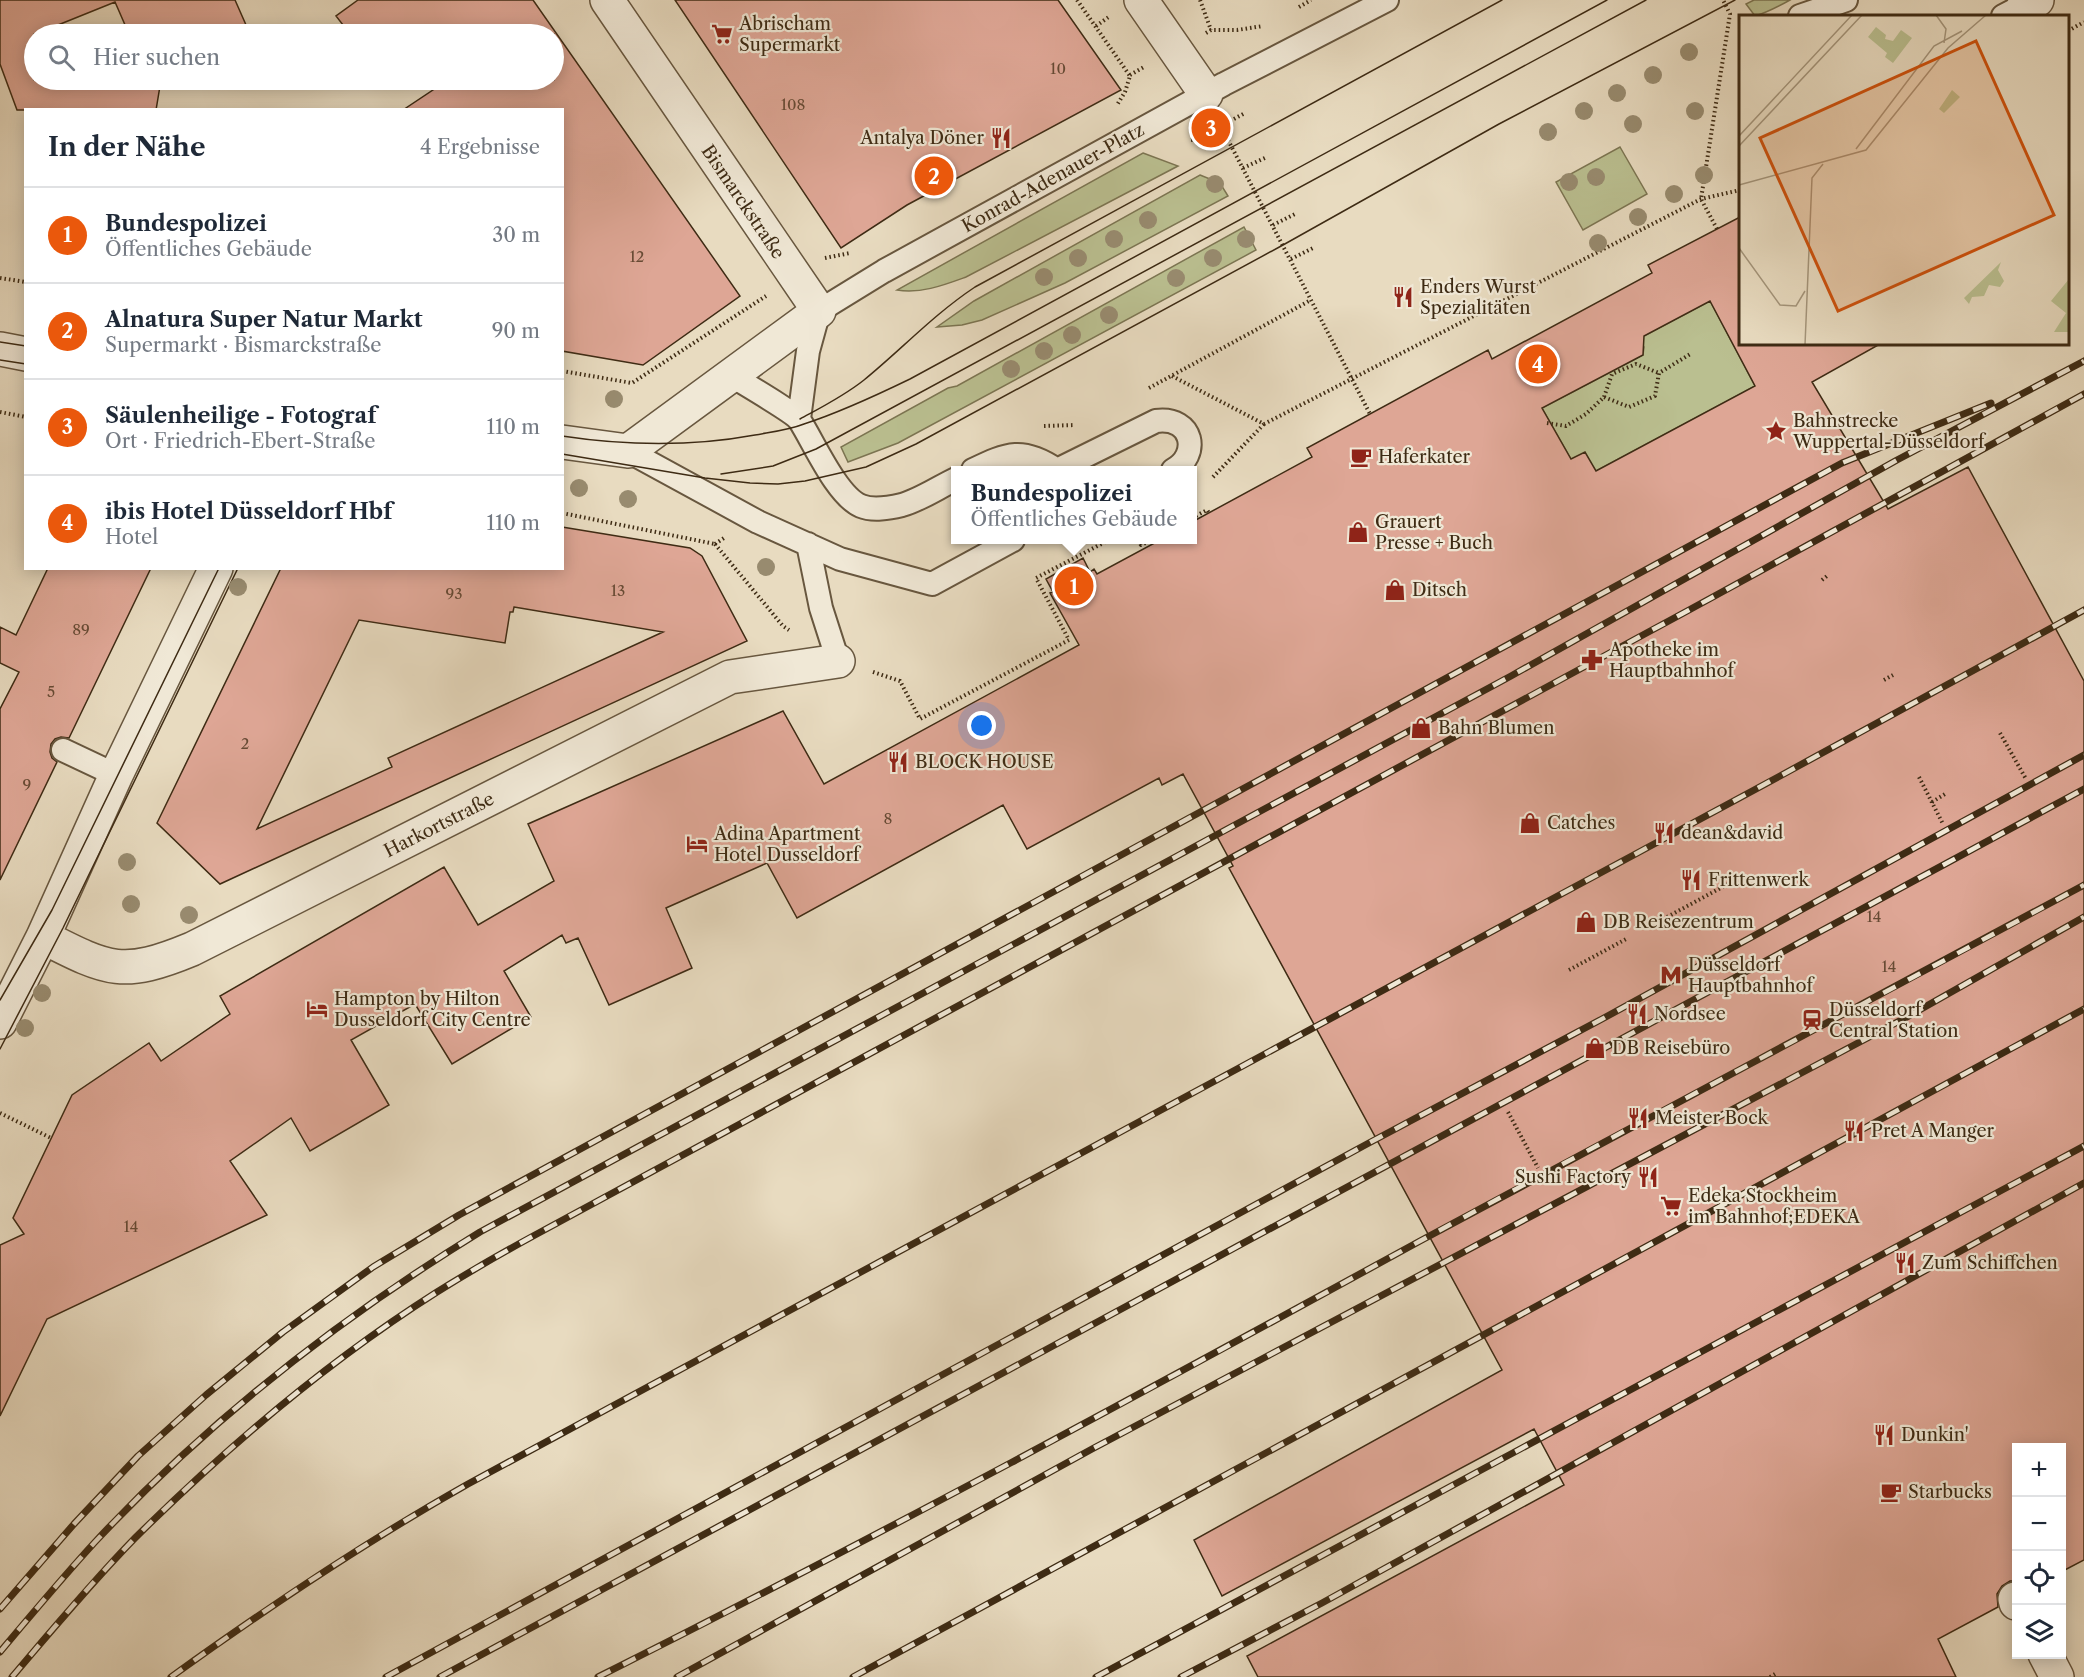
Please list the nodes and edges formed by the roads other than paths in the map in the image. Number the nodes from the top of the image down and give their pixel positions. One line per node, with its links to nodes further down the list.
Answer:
1 (607, 0): 7 (street, Bismarckstraße)
2 (1141, 0): 6 (street)
3 (1387, 0): 6 (lane, Konrad-Adenauer-Platz)
4 (1846, 0): 5 (lane)
5 (1803, 15)
6 (1206, 94): 7 (lane, Konrad-Adenauer-Platz)
7 (819, 311): 8 (street, Konrad-Adenauer-Platz); 9 (lane)
8 (732, 376): 9 (lane); 11 (street, Konrad-Adenauer-Platz)
9 (799, 419): 16 (lane)
10 (564, 442): 11 (street)
11 (628, 452): 17 (lane)
12 (983, 466): 13 (lane)
13 (1050, 466)
14 (1065, 466): 15 (lane)
15 (1180, 466)
16 (951, 481)
17 (808, 544): 18 (lane); 20 (lane)
18 (1006, 544)
19 (215, 570): 22 (street)
20 (838, 661): 23 (street, Harkortstraße)
21 (63, 750): 22 (lane)
22 (116, 775): 23 (street)
23 (43, 937): 24 (street)
24 (0, 1022)
25 (2048, 1659): 26 (street)
26 (2057, 1677)

